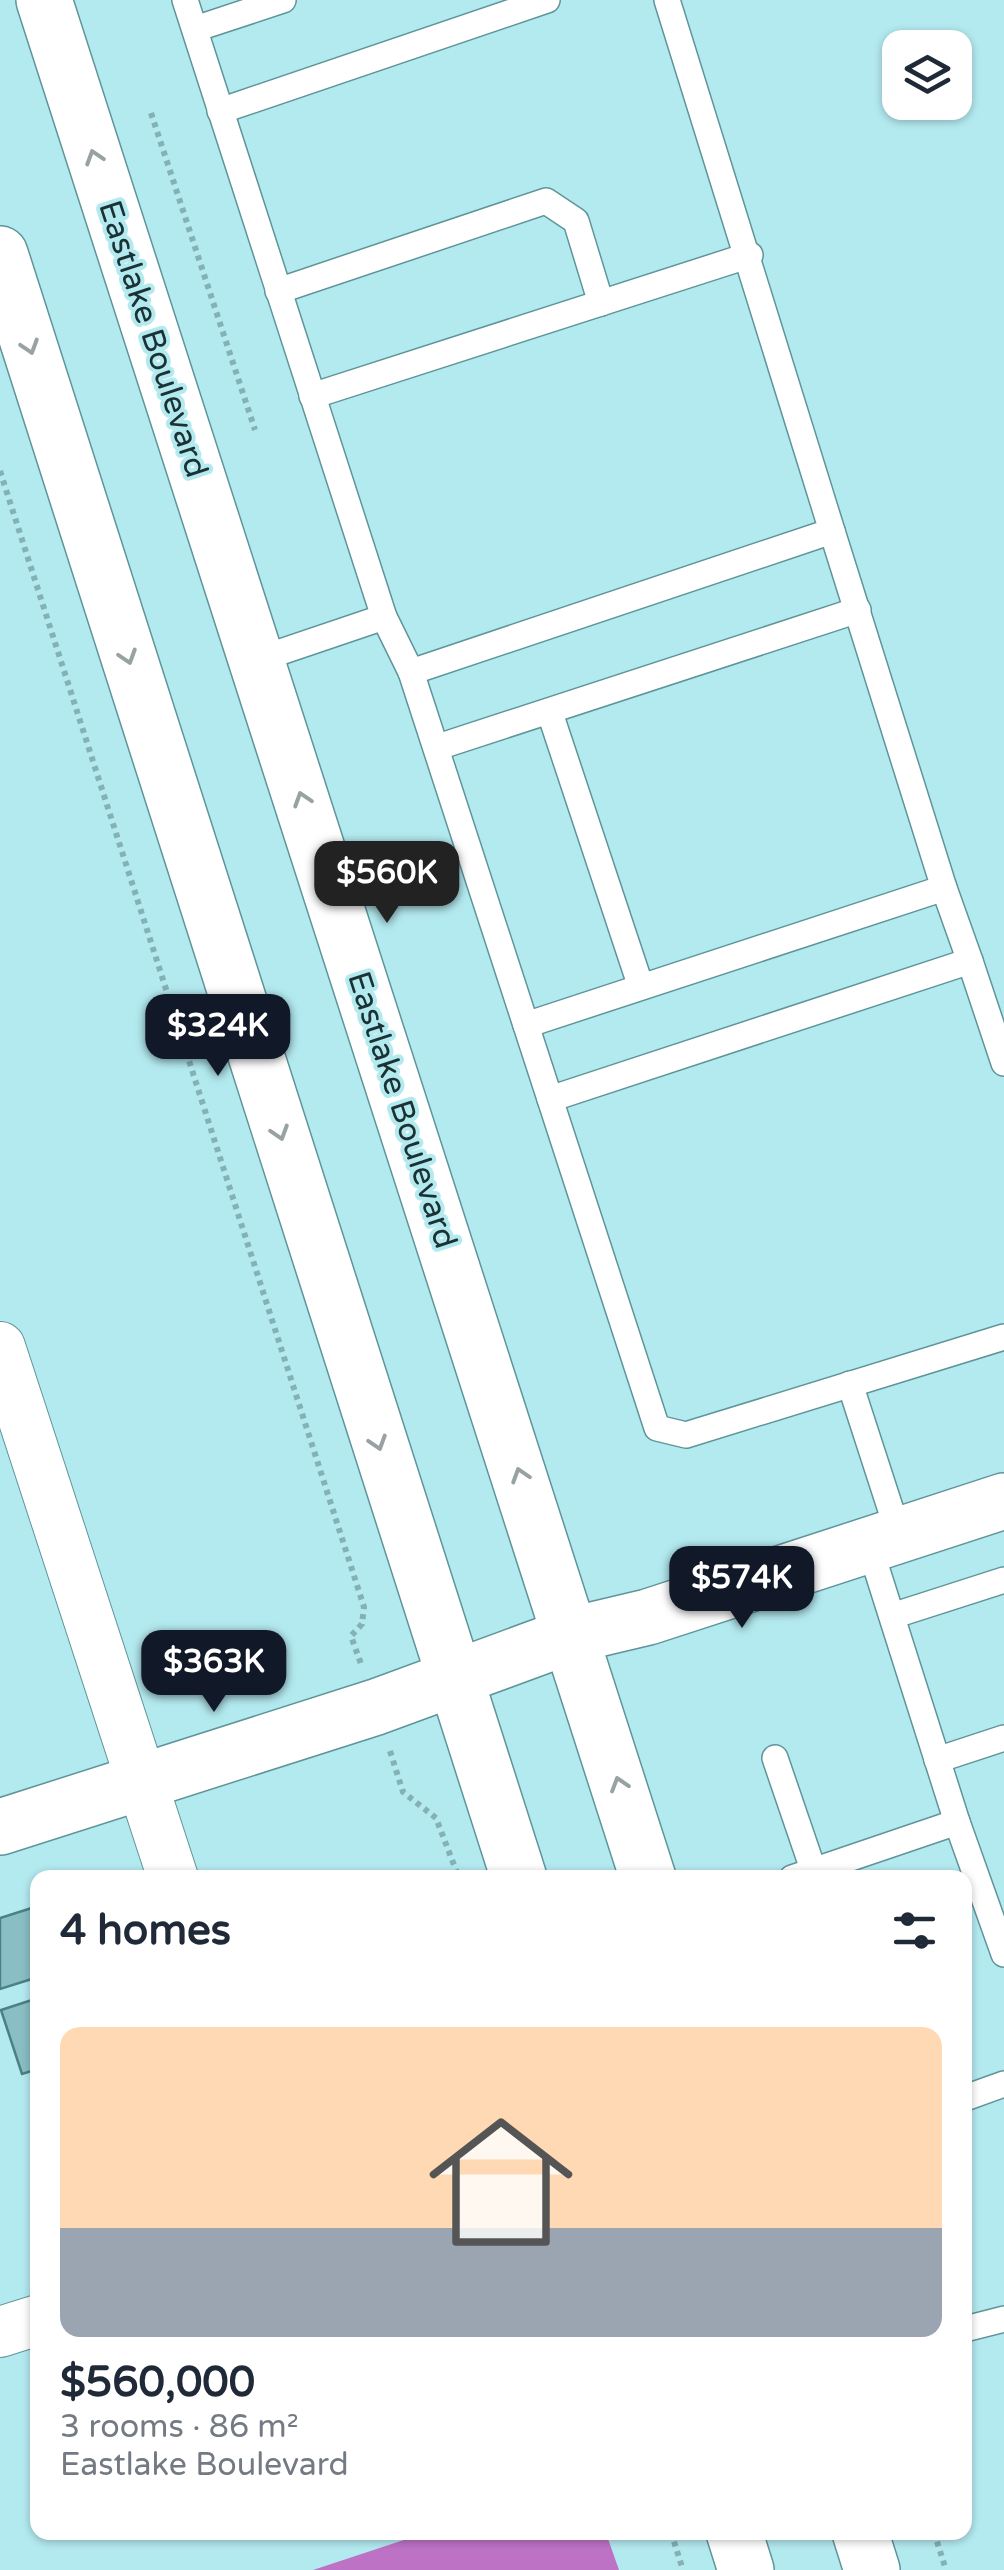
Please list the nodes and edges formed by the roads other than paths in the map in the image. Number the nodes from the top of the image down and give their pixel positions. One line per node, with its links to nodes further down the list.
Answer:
1 (44, 0): 16 (main road, Eastlake Boulevard, one-way to 1)
2 (185, 0): 6 (lane)
3 (282, 0): 6 (lane)
4 (547, 0): 7 (lane)
5 (667, 0): 9 (lane)
6 (195, 29): 7 (lane)
7 (220, 110): 10 (lane)
8 (0, 254): 34 (main road, one-way to 34)
9 (750, 255): 11 (lane); 13 (lane)
10 (278, 291): 11 (lane); 12 (lane)
11 (601, 302): 12 (lane)
12 (312, 396): 15 (lane)
13 (832, 531): 14 (lane); 17 (lane)
14 (858, 610): 18 (lane); 20 (lane)
15 (384, 618): 16 (lane); 17 (lane)
16 (257, 660): 33 (main road, Eastlake Boulevard, one-way to 16)
17 (411, 672): 19 (lane)
18 (550, 713): 19 (lane); 22 (lane)
19 (438, 747): 23 (lane)
20 (944, 888): 21 (lane); 22 (lane)
21 (970, 961): 24 (lane); 25 (lane)
22 (640, 987): 23 (lane)
23 (526, 1025): 25 (lane)
24 (1004, 1064)
25 (550, 1099): 28 (lane)
26 (1004, 1336): 28 (lane)
27 (0, 1347): 38 (street)
28 (850, 1384): 30 (lane)
29 (1004, 1501): 30 (main road)
30 (884, 1540): 32 (lane); 33 (main road)
31 (1004, 1580): 32 (lane)
32 (892, 1616): 37 (lane)
33 (572, 1636): 34 (main road); 43 (main road, Eastlake Boulevard, one-way to 33)
34 (453, 1678): 38 (main road); 42 (main road)
35 (1004, 1738): 37 (lane)
36 (775, 1758): 44 (lane)
37 (937, 1760): 39 (lane)
38 (142, 1783): 40 (main road); 41 (street)
39 (957, 1822): 45 (lane); 46 (lane)
40 (0, 1827)
41 (170, 1870)
42 (515, 1870)
43 (645, 1870)
44 (806, 1870)
45 (821, 1870)
46 (1004, 1954)
47 (1004, 2084): 48 (lane)
48 (972, 2095)
49 (1004, 2319): 51 (lane)
50 (30, 2323): 52 (street)
51 (972, 2327)
52 (0, 2332)
53 (737, 2540): 55 (main road)
54 (863, 2540): 56 (main road)
55 (746, 2570)
56 (872, 2570)

